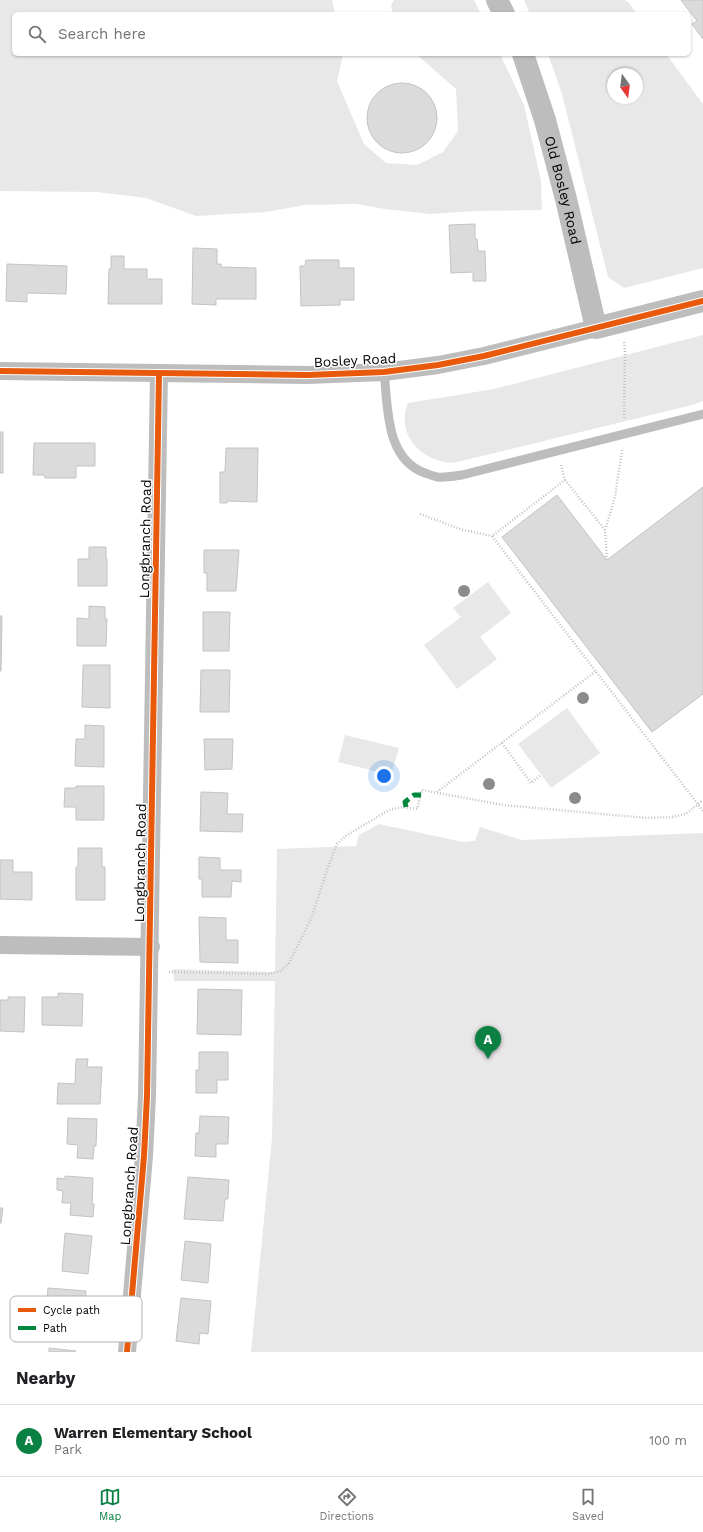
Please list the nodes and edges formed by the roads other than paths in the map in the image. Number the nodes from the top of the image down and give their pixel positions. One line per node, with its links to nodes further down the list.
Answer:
1 (497, 0): 2 (street)
2 (503, 12)
3 (524, 56): 5 (street, Old Bosley Road)
4 (703, 301): 5 (street, Bosley Road)
5 (596, 328): 7 (street, Bosley Road)
6 (0, 372): 8 (street, Bosley Road)
7 (384, 372): 8 (street, Bosley Road); 9 (lane)
8 (159, 373): 11 (street, Longbranch Road)
9 (703, 414)
10 (0, 945): 11 (street)
11 (151, 948): 12 (street, Longbranch Road)
12 (132, 1296)
13 (128, 1342): 14 (street, Longbranch Road)
14 (127, 1352)

